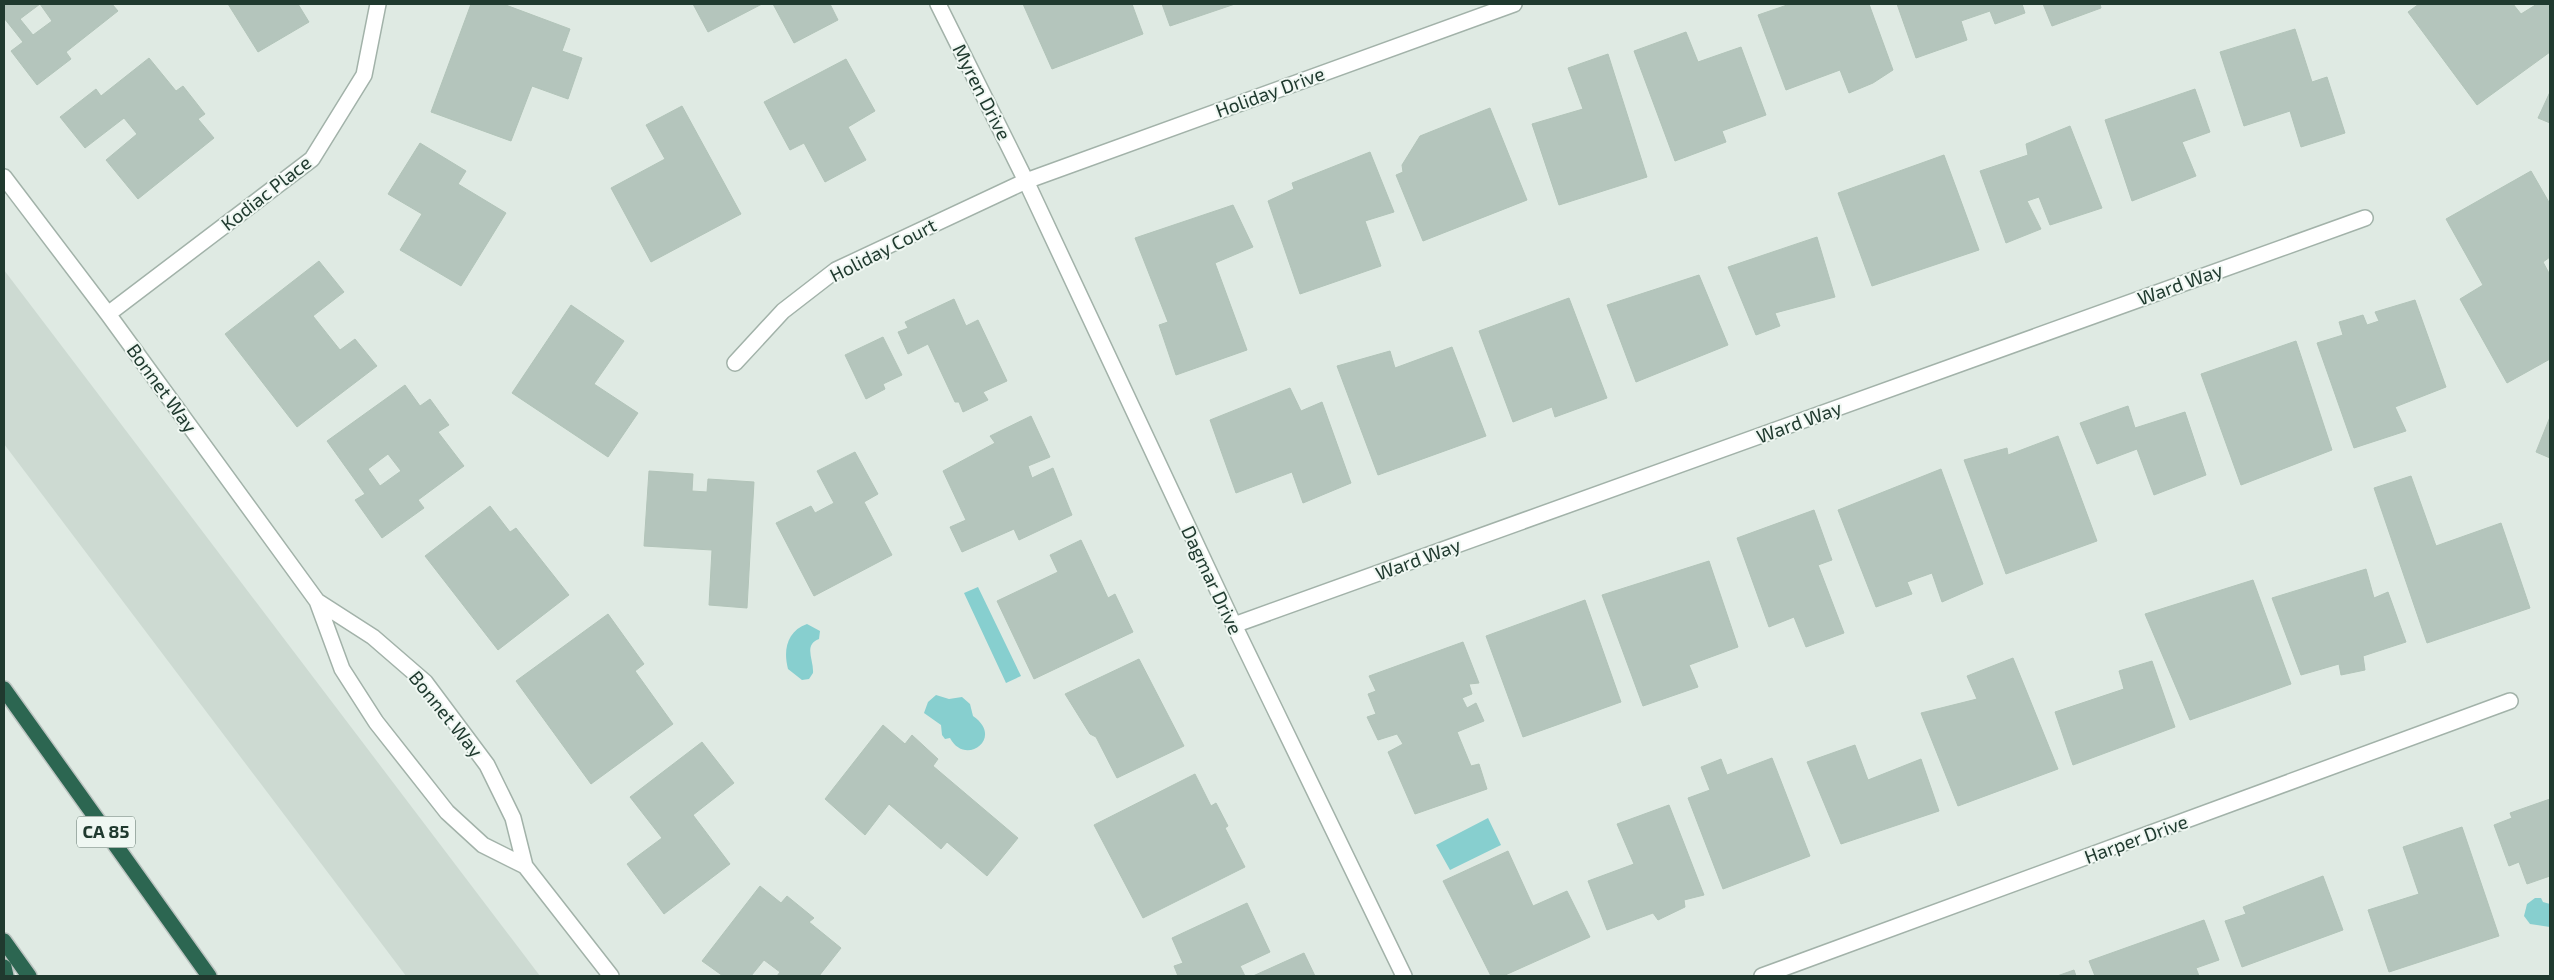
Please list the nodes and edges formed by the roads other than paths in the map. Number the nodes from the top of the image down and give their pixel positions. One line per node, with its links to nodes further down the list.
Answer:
1 (378, 4): 7 (street, Kodiac Place)
2 (938, 4): 5 (street, Myren Drive)
3 (1514, 4): 5 (street, Holiday Drive)
4 (4, 177): 7 (street, Bonnet Way)
5 (1026, 181): 8 (street, Holiday Court); 10 (street, Dagmar Drive)
6 (2365, 218): 10 (street, Ward Way)
7 (108, 314): 9 (street, Bonnet Way)
8 (735, 363)
9 (317, 601): 13 (street, Bonnet Way); 13 (street, Bonnet Way)
10 (1234, 625): 20 (street, Dagmar Drive)
11 (4, 689): 18 (highway, CA 85)
12 (2510, 701): 21 (street, Harper Drive)
13 (525, 866): 19 (street, Bonnet Way)
14 (4, 941): 17 (highway)
15 (4, 967): 16 (highway)
16 (6, 976)
17 (29, 976)
18 (209, 976)
19 (611, 976)
20 (1404, 976)
21 (1762, 976)

